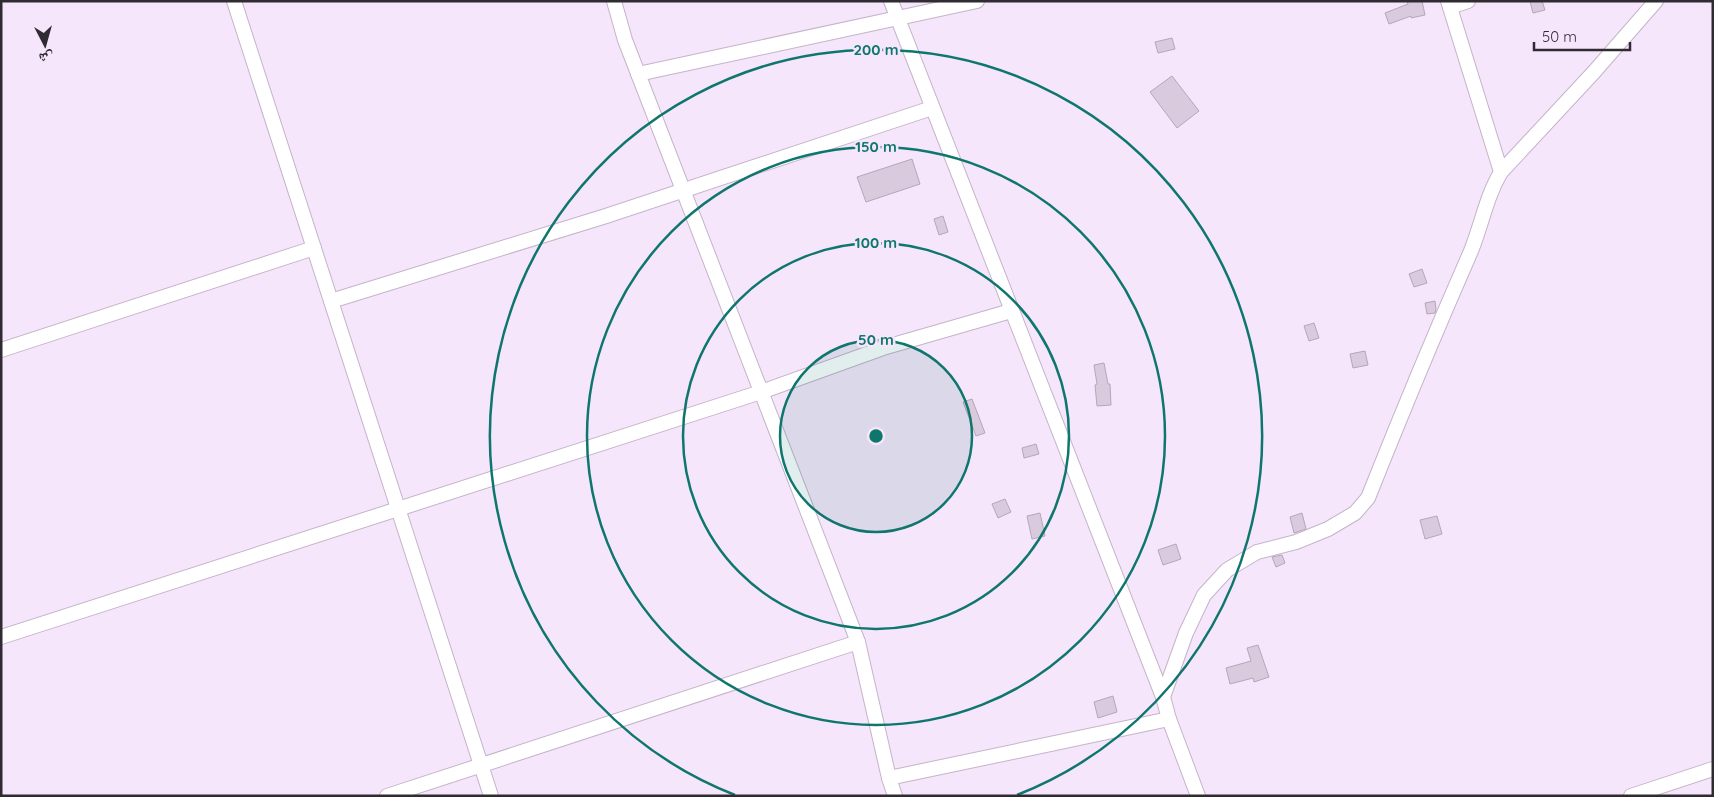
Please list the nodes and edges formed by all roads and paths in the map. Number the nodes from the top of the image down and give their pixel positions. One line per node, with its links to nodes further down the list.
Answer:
1 (234, 1): 13 (street)
2 (614, 1): 9 (street)
3 (891, 1): 8 (street)
4 (976, 1): 8 (street)
5 (1468, 1): 7 (street)
6 (1656, 1): 11 (street)
7 (1449, 4): 11 (street)
8 (898, 18): 9 (street); 10 (street)
9 (638, 74): 12 (street)
10 (932, 108): 12 (street); 15 (street)
11 (1500, 172): 21 (street)
12 (683, 190): 14 (street); 17 (street)
13 (314, 248): 14 (street); 16 (street)
14 (331, 301): 18 (street)
15 (1011, 311): 17 (street); 21 (street)
16 (1, 350)
17 (761, 392): 18 (street); 20 (street)
18 (398, 509): 19 (street); 23 (street)
19 (1, 637)
20 (858, 642): 23 (street); 25 (street)
21 (1163, 697): 22 (street)
22 (1169, 719): 25 (street); 29 (street)
23 (481, 765): 26 (street); 27 (street)
24 (1713, 769): 30 (street)
25 (889, 778): 28 (street)
26 (387, 796)
27 (491, 796)
28 (895, 796)
29 (1198, 796)
30 (1631, 796)

